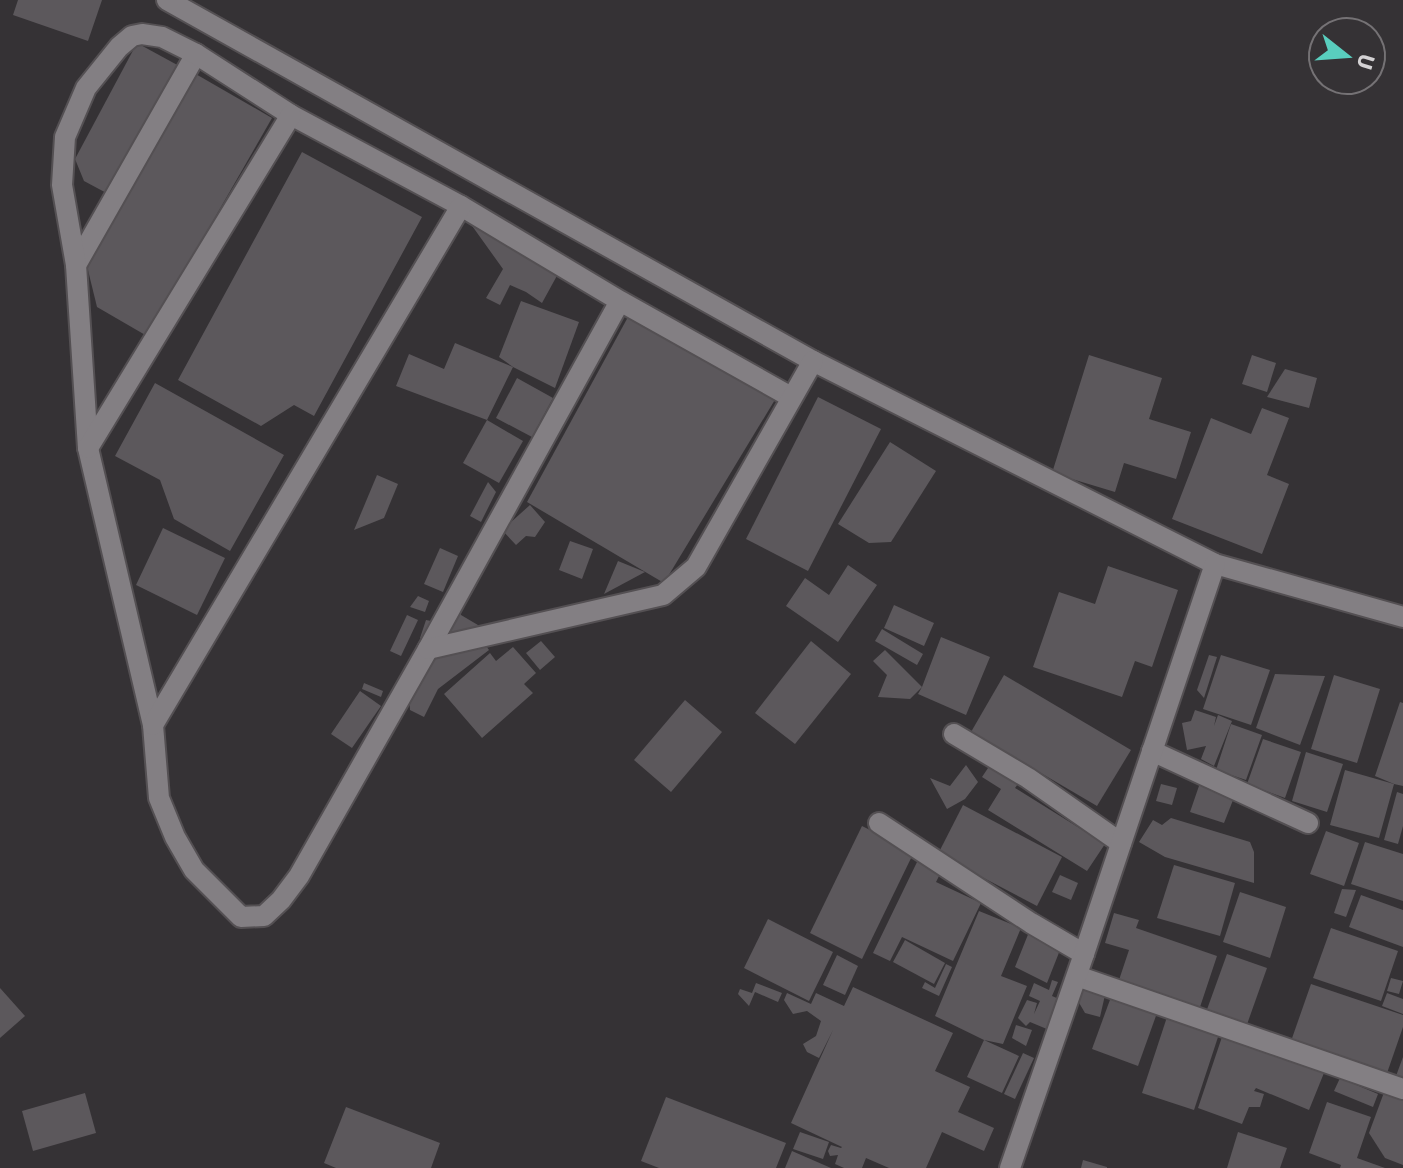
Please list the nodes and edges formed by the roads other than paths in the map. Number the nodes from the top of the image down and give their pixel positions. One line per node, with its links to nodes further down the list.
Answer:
1 (167, 0): 7 (street)
2 (196, 54): 3 (street); 5 (street); 5 (street)
3 (291, 115): 4 (street); 9 (street)
4 (461, 206): 6 (street); 13 (street)
5 (76, 265): 9 (street)
6 (620, 301): 8 (street); 12 (street)
7 (813, 361): 8 (street); 10 (street)
8 (791, 397): 12 (street)
9 (88, 448): 13 (street)
10 (1215, 564): 11 (street); 15 (street)
11 (1403, 617)
12 (428, 649): 13 (street)
13 (153, 725)
14 (954, 734): 18 (street)
15 (1152, 751): 17 (street); 18 (street)
16 (879, 823): 19 (street)
17 (1308, 823)
18 (1121, 843): 19 (street)
19 (1084, 954): 20 (street)
20 (1077, 976): 21 (street); 22 (street)
21 (1403, 1089)
22 (1010, 1168)

